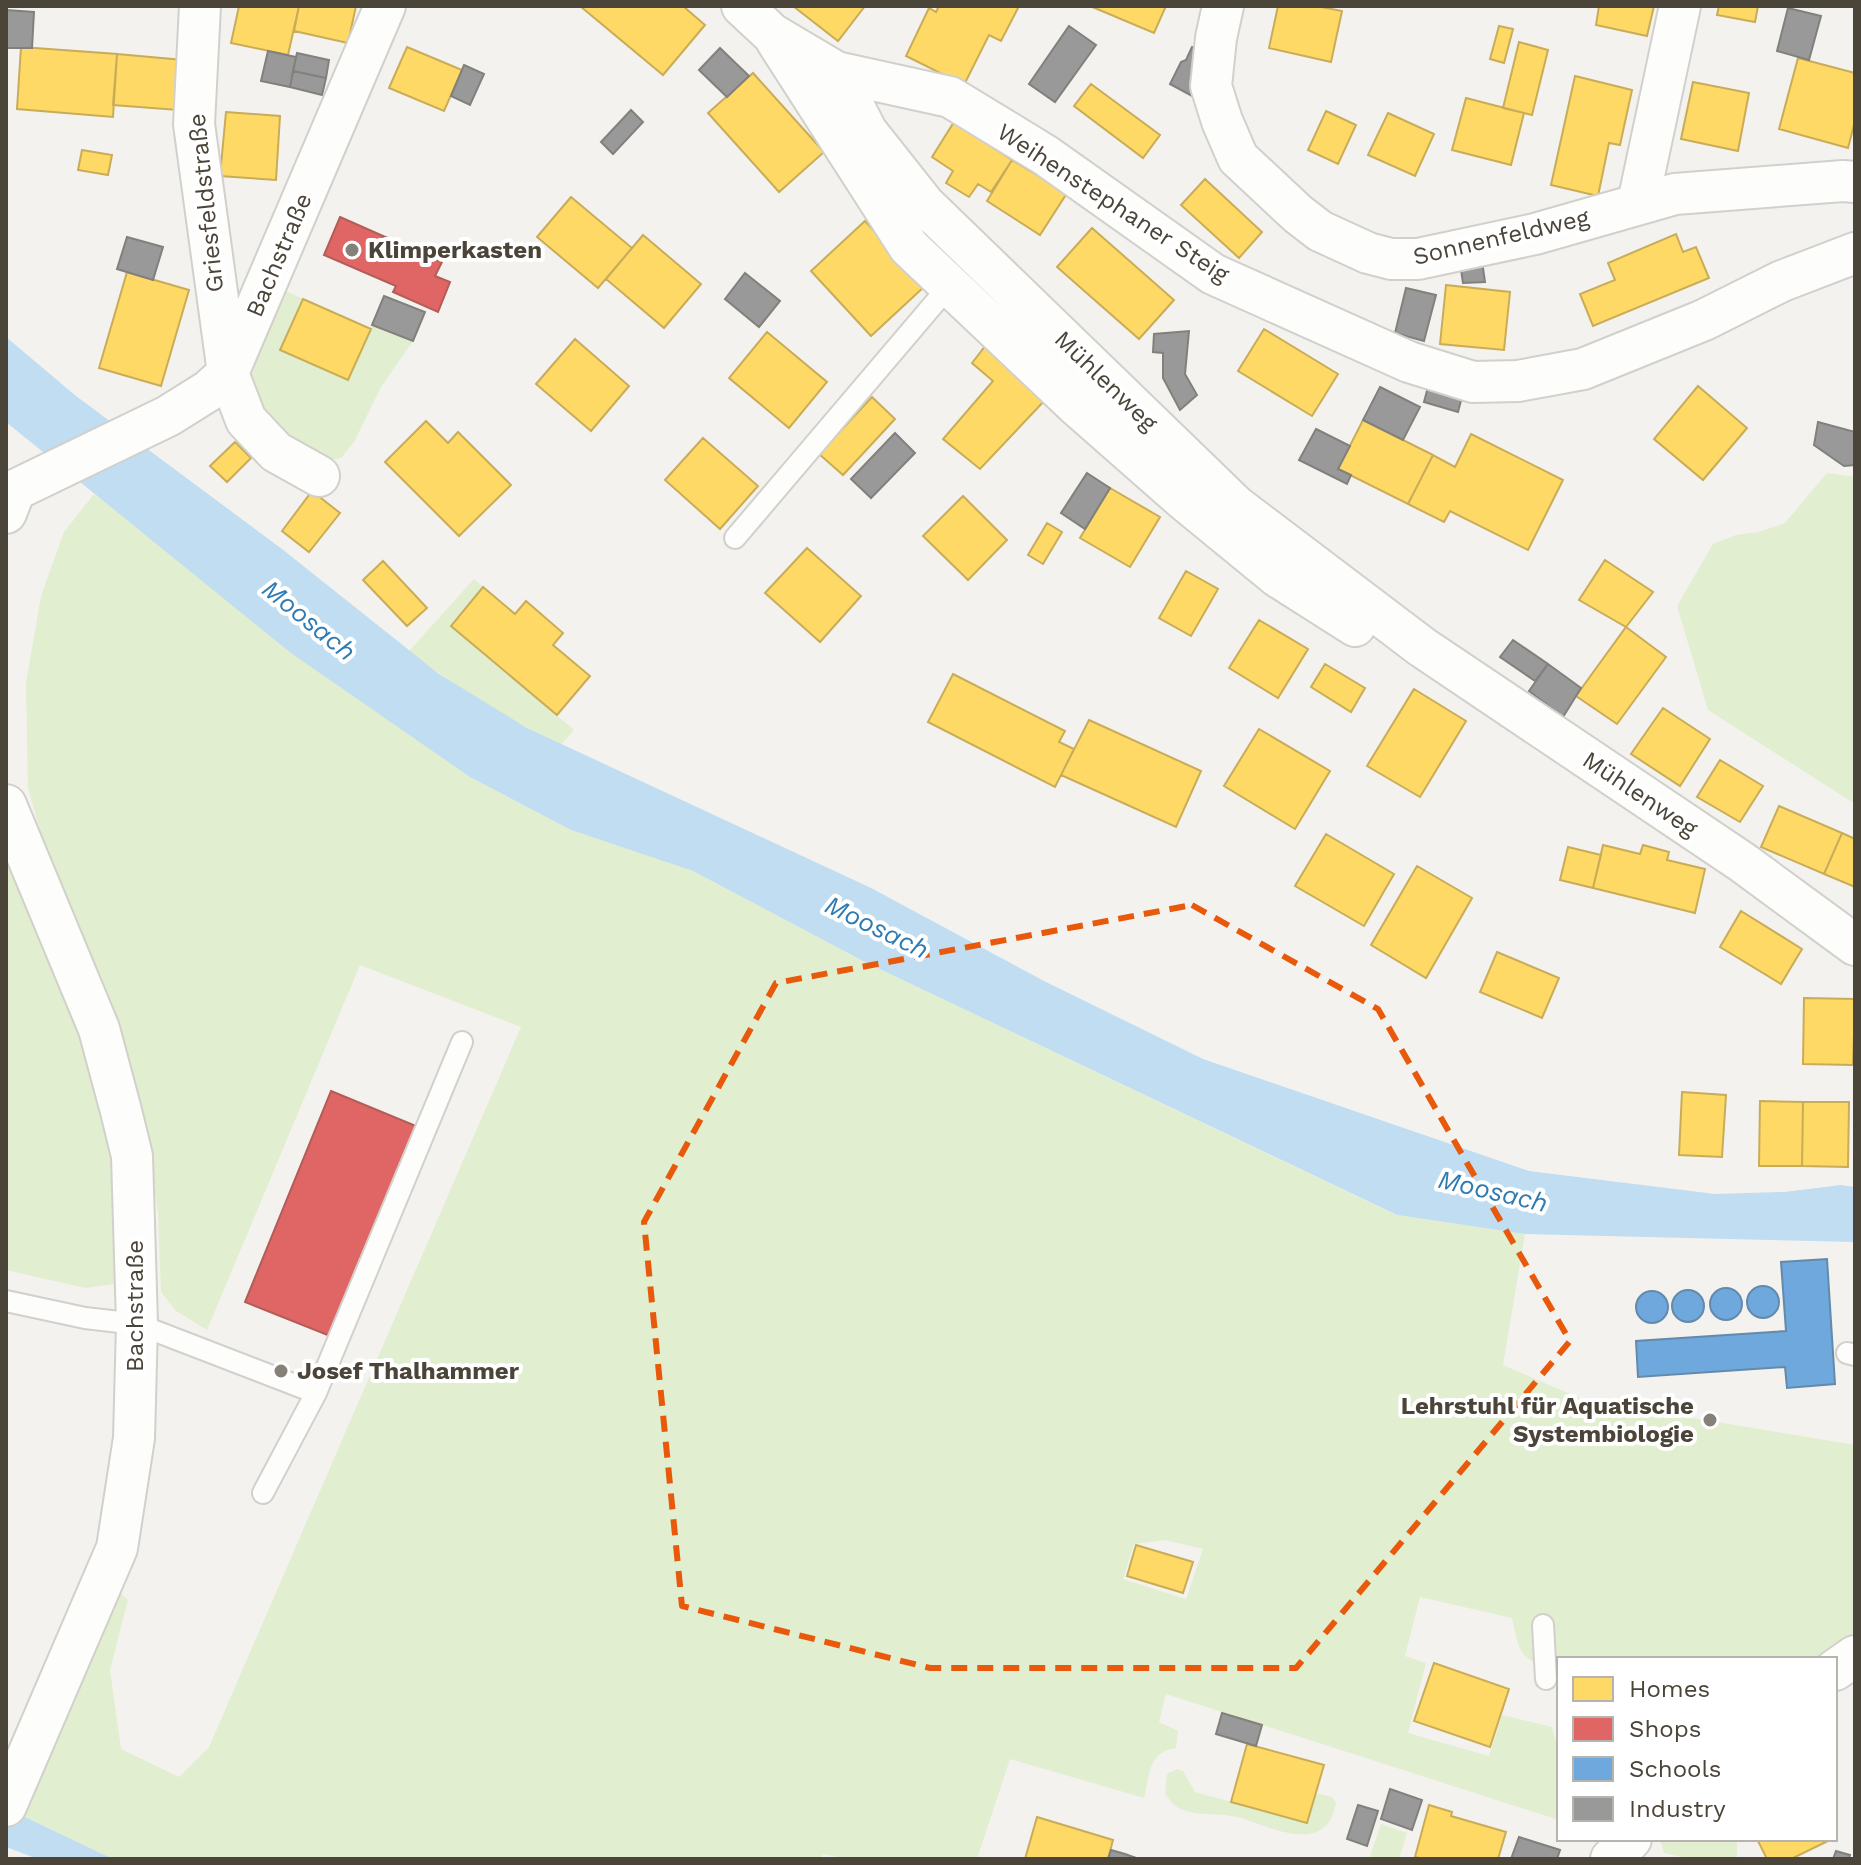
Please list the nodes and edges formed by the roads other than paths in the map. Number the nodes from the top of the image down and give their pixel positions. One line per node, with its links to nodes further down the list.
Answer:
1 (200, 6): 12 (street, Griesfeldstraße)
2 (385, 6): 12 (street, Bachstraße)
3 (742, 6): 6 (street, Weihenstephaner Steig)
4 (1223, 6): 9 (street, Sonnenfeldweg)
5 (1680, 6): 9 (street)
6 (772, 34): 7 (street, Weihenstephaner Steig); 11 (street, Mühlenweg)
7 (836, 72): 10 (street, Weihenstephaner Steig); 16 (street, Mühlenweg)
8 (1855, 182): 9 (street, Sonnenfeldweg)
9 (1638, 203)
10 (1855, 253)
11 (950, 285): 15 (lane); 16 (street, Mühlenweg)
12 (218, 382): 13 (street); 14 (street)
13 (319, 476)
14 (19, 491)
15 (735, 538)
16 (1422, 647): 18 (street, Mühlenweg)
17 (6, 805): 21 (street, Bachstraße)
18 (1855, 945)
19 (462, 1042): 22 (lane)
20 (6, 1301): 21 (lane)
21 (137, 1324): 22 (lane); 28 (street, Bachstraße)
22 (316, 1393): 23 (lane)
23 (263, 1493)
24 (1543, 1625): 27 (lane)
25 (1855, 1656): 26 (street)
26 (1837, 1669)
27 (1546, 1679)
28 (10, 1799)
29 (1629, 1841): 30 (street)
30 (1611, 1859)

